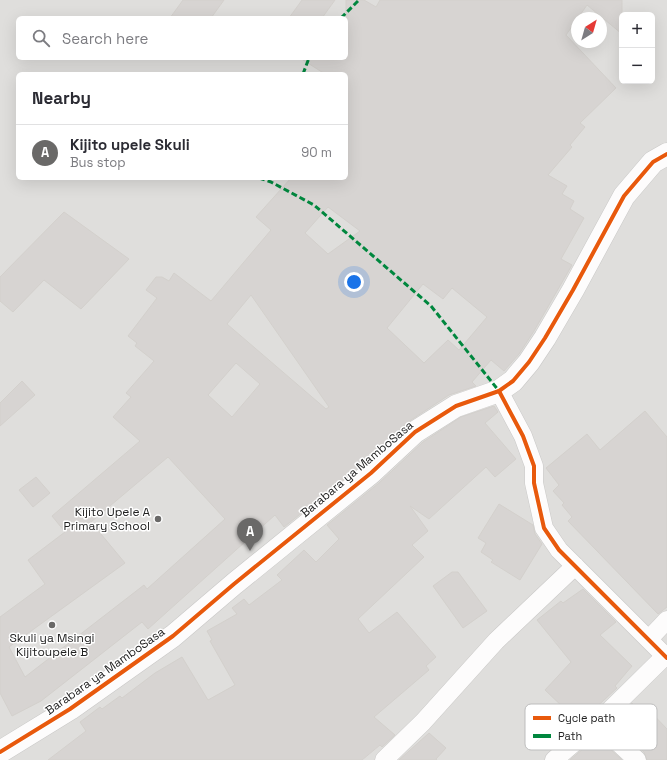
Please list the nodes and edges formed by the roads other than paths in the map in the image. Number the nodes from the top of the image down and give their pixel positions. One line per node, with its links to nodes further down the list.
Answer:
1 (667, 154): 2 (street, Barabara ya MamboSasa)
2 (499, 391): 3 (street); 10 (street, Barabara ya MamboSasa)
3 (575, 566): 5 (street); 11 (street)
4 (667, 620): 5 (street)
5 (649, 639): 6 (street)
6 (666, 657): 7 (street)
7 (617, 704)
8 (566, 750): 12 (street)
9 (626, 750): 13 (street)
10 (0, 752)
11 (384, 760)
12 (554, 760)
13 (637, 760)

